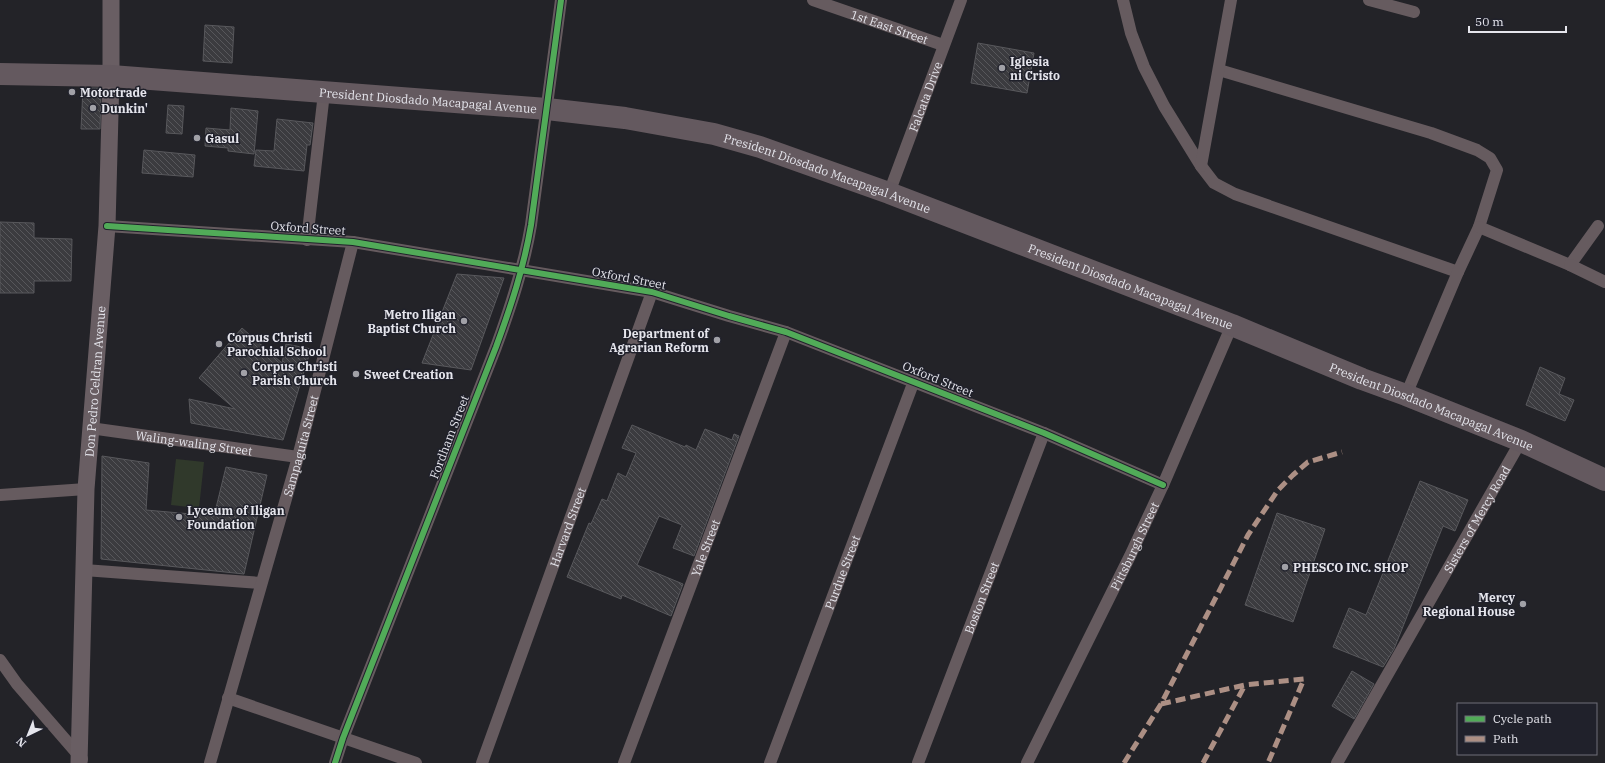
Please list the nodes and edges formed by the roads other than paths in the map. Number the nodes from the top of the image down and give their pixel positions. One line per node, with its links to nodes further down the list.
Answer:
1 (111, 0): 12 (main road, Don Pedro Celdran Avenue)
2 (561, 0): 14 (street, Fordham Street)
3 (813, 0): 9 (street, 1st East Street)
4 (961, 0): 9 (street, Falcata Drive)
5 (1123, 0): 15 (street)
6 (1231, 0): 10 (street)
7 (1369, 0): 8 (street)
8 (1414, 12)
9 (943, 45): 16 (street, Falcata Drive)
10 (1219, 70): 15 (street); 19 (street)
11 (0, 74): 12 (highway, President Diosdado Macapagal Avenue)
12 (112, 76): 13 (highway, President Diosdado Macapagal Avenue); 17 (main road, Don Pedro Celdran Avenue)
13 (324, 93): 14 (highway, President Diosdado Macapagal Avenue); 20 (street)
14 (547, 109): 16 (highway, President Diosdado Macapagal Avenue); 23 (street, Fordham Street)
15 (1201, 166): 24 (street)
16 (889, 193): 27 (highway, President Diosdado Macapagal Avenue)
17 (107, 226): 20 (street, Oxford Street); 31 (main road, Don Pedro Celdran Avenue)
18 (1598, 226): 22 (street)
19 (1479, 227): 22 (street); 24 (street)
20 (307, 240): 21 (street, Oxford Street)
21 (353, 242): 23 (street, Oxford Street); 34 (street, Sampaguita Street)
22 (1570, 265): 25 (street)
23 (521, 270): 26 (street, Oxford Street); 43 (street, Fordham Street)
24 (1458, 272): 30 (street)
25 (1605, 282)
26 (652, 292): 28 (street, Oxford Street); 48 (street, Harvard Street)
27 (1232, 325): 30 (highway, President Diosdado Macapagal Avenue); 36 (street, Pittsburgh Street)
28 (786, 332): 29 (street, Oxford Street); 49 (street, Yale Street)
29 (914, 381): 32 (street, Oxford Street); 50 (street, Purdue Street)
30 (1406, 395): 33 (highway, President Diosdado Macapagal Avenue)
31 (90, 428): 34 (street, Waling-waling Street); 37 (main road, Don Pedro Celdran Avenue)
32 (1044, 433): 36 (street, Oxford Street); 51 (street, Boston Street)
33 (1521, 441): 35 (highway, President Diosdado Macapagal Avenue); 53 (street, Sisters of Mercy Road)
34 (298, 457): 40 (street, Sampaguita Street)
35 (1605, 480)
36 (1164, 485): 52 (street, Pittsburgh Street)
37 (86, 489): 38 (street); 39 (main road, Don Pedro Celdran Avenue)
38 (0, 495)
39 (84, 570): 40 (street); 44 (main road, Don Pedro Celdran Avenue)
40 (261, 584): 42 (street, Sampaguita Street)
41 (0, 660): 44 (street)
42 (228, 698): 43 (street); 45 (street, Sampaguita Street)
43 (343, 738): 46 (street, Fordham Street); 47 (street)
44 (82, 761)
45 (210, 763)
46 (335, 763)
47 (416, 763)
48 (482, 763)
49 (624, 763)
50 (770, 763)
51 (918, 763)
52 (1027, 763)
53 (1337, 763)

